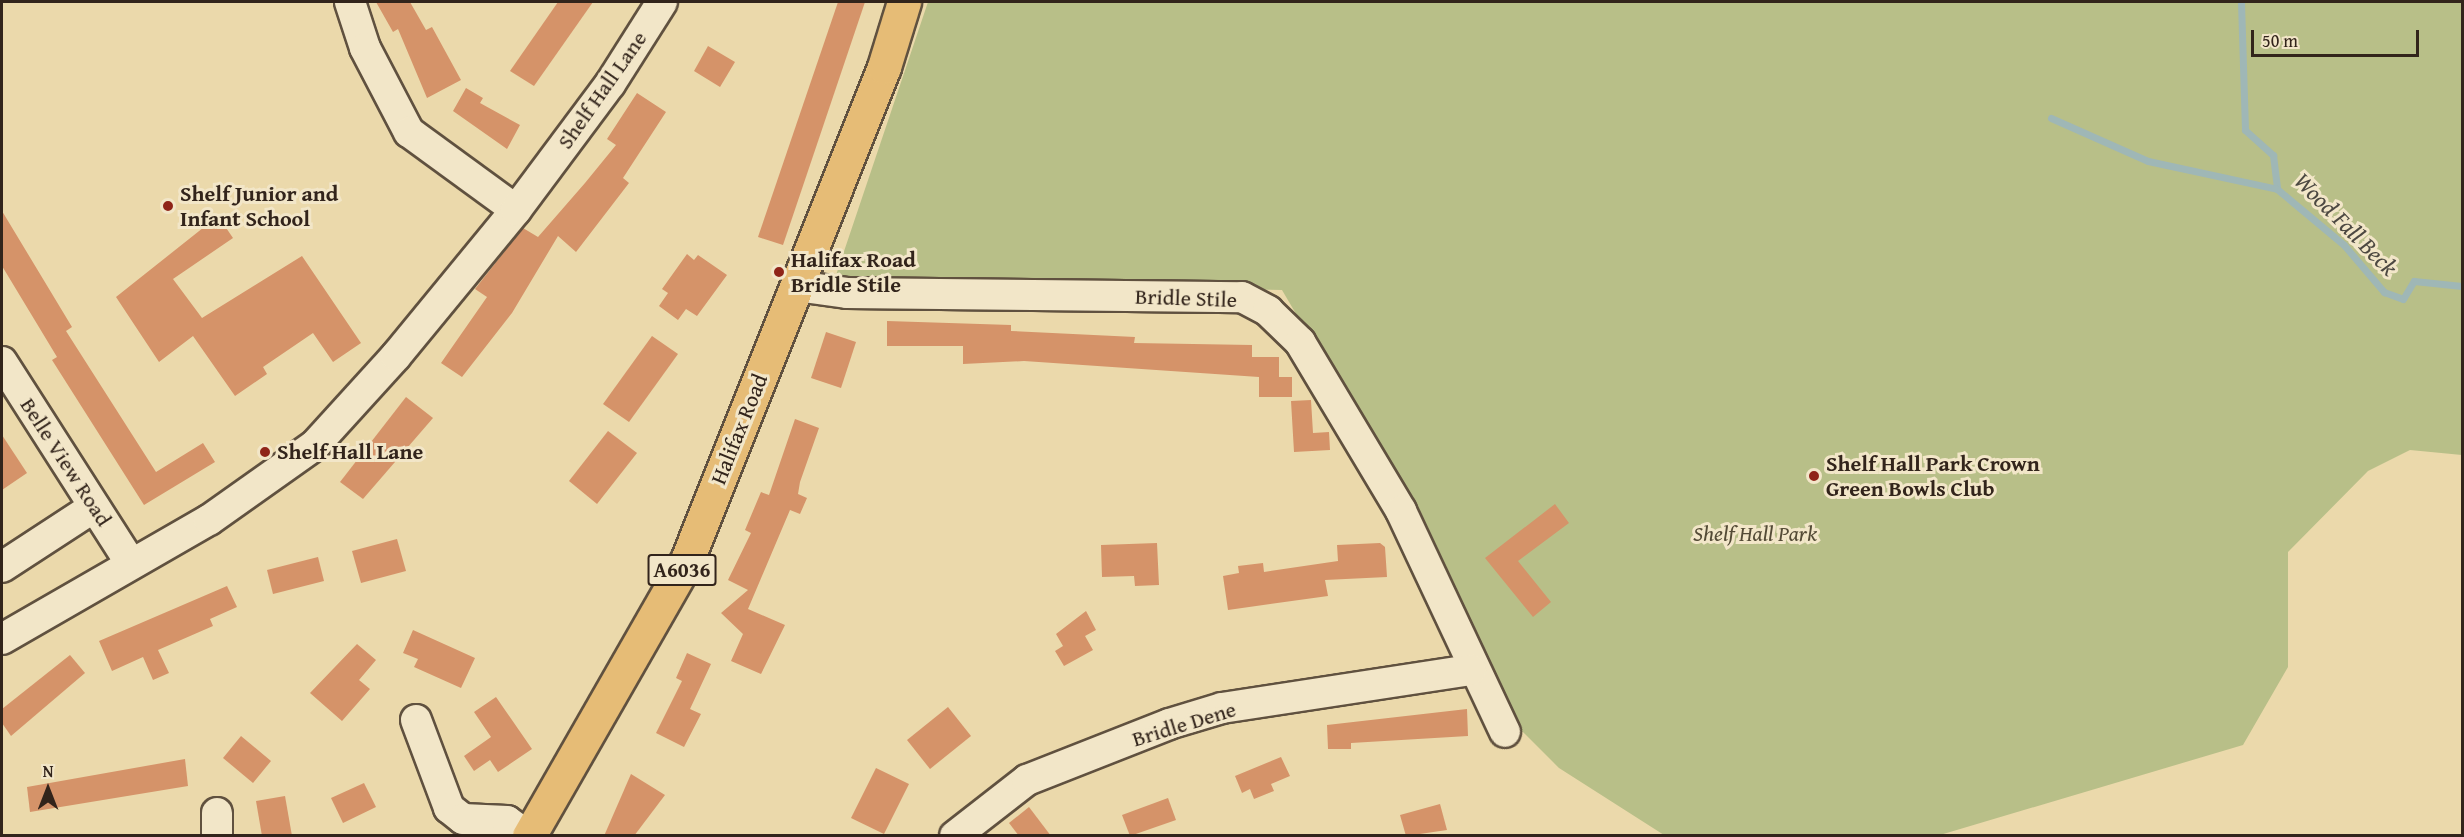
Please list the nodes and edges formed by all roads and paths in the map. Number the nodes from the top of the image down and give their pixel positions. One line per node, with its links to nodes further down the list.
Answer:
1 (350, 2): 4 (street)
2 (662, 2): 4 (street, Shelf Hall Lane)
3 (904, 2): 5 (highway, Halifax Road / A6036)
4 (516, 210): 8 (street, Shelf Hall Lane)
5 (796, 286): 11 (street, Bridle Stile); 14 (highway, Halifax Road / A6036)
6 (2, 362): 7 (street, Belle View Road)
7 (94, 507): 8 (street, Belle View Road); 9 (street)
8 (130, 562): 10 (street, Shelf Hall Lane)
9 (2, 567)
10 (2, 639)
11 (1471, 670): 13 (street, Bridle Stile); 15 (street, Bridle Dene)
12 (416, 720): 14 (street)
13 (1505, 732)
14 (529, 836)
15 (955, 836)

